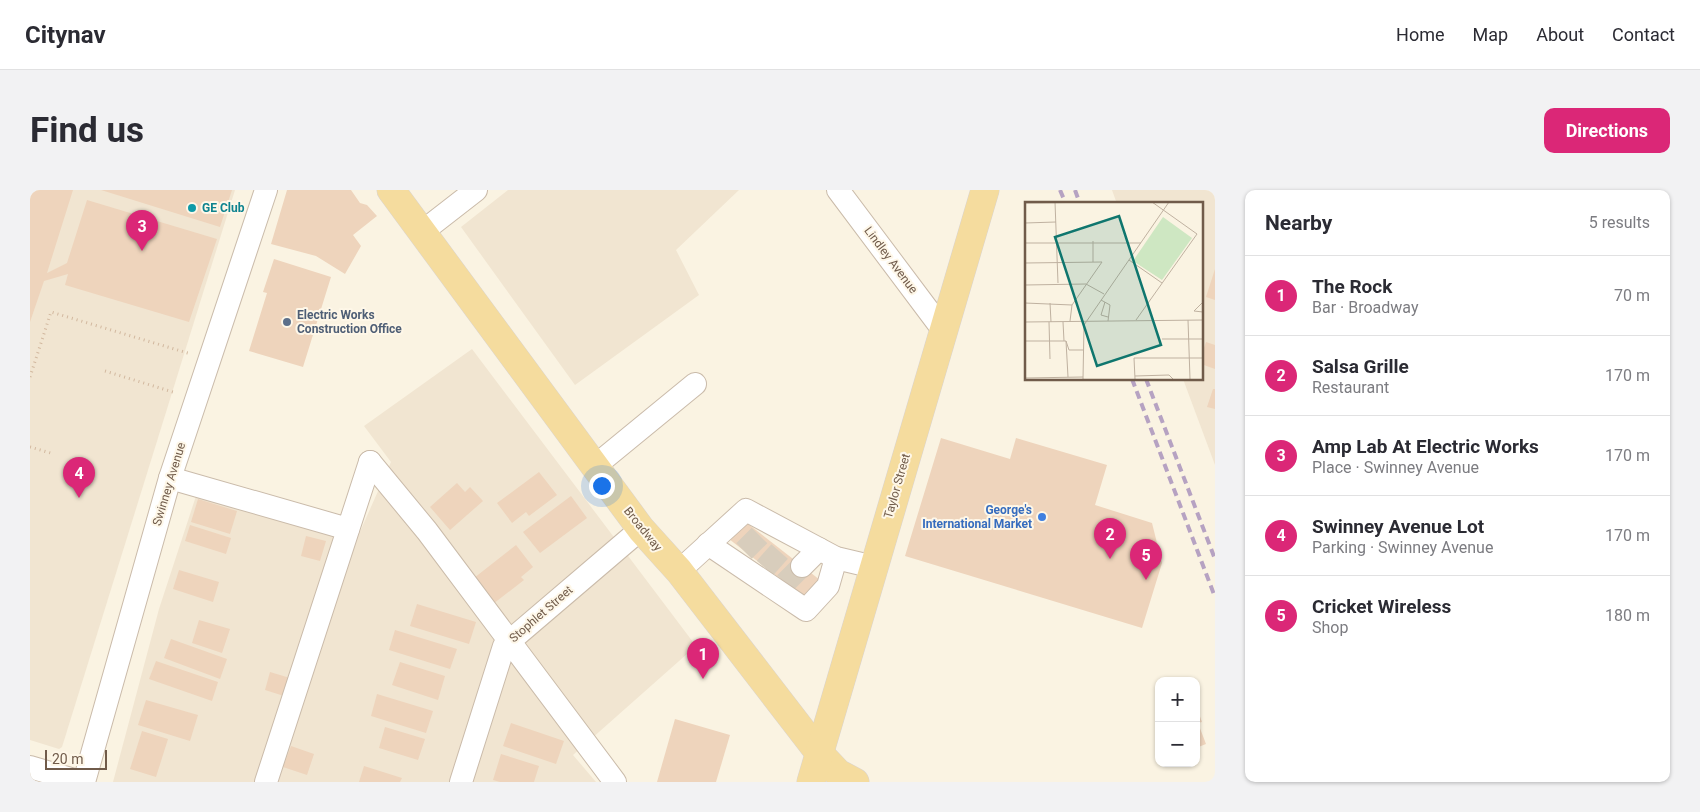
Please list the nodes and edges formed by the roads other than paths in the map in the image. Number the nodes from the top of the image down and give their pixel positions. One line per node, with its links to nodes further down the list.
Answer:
1 (266, 190): 10 (street, Swinney Avenue)
2 (391, 190): 6 (main road, Broadway)
3 (476, 190): 6 (street)
4 (838, 190): 7 (street, Lindley Avenue)
5 (985, 190): 7 (main road, Taylor Street)
6 (422, 232): 9 (main road, Broadway)
7 (943, 330): 16 (main road, Taylor Street)
8 (695, 384): 9 (street)
9 (595, 466): 12 (main road, Broadway)
10 (170, 478): 11 (street); 21 (street, Swinney Avenue)
11 (348, 529): 18 (street); 22 (street)
12 (641, 529): 17 (main road, Broadway); 18 (street, Stophlet Street)
13 (708, 544): 14 (street); 14 (street); 17 (street)
14 (828, 554): 15 (street); 16 (street)
15 (802, 566)
16 (874, 567): 19 (main road, Taylor Street)
17 (679, 571): 19 (main road, Broadway)
18 (510, 640): 23 (street, Stophlet Street); 24 (street)
19 (820, 754): 25 (main road, Taylor Street); 26 (main road, Broadway)
20 (30, 767): 21 (street)
21 (82, 782)
22 (266, 782)
23 (461, 782)
24 (615, 782)
25 (811, 782)
26 (855, 782)

